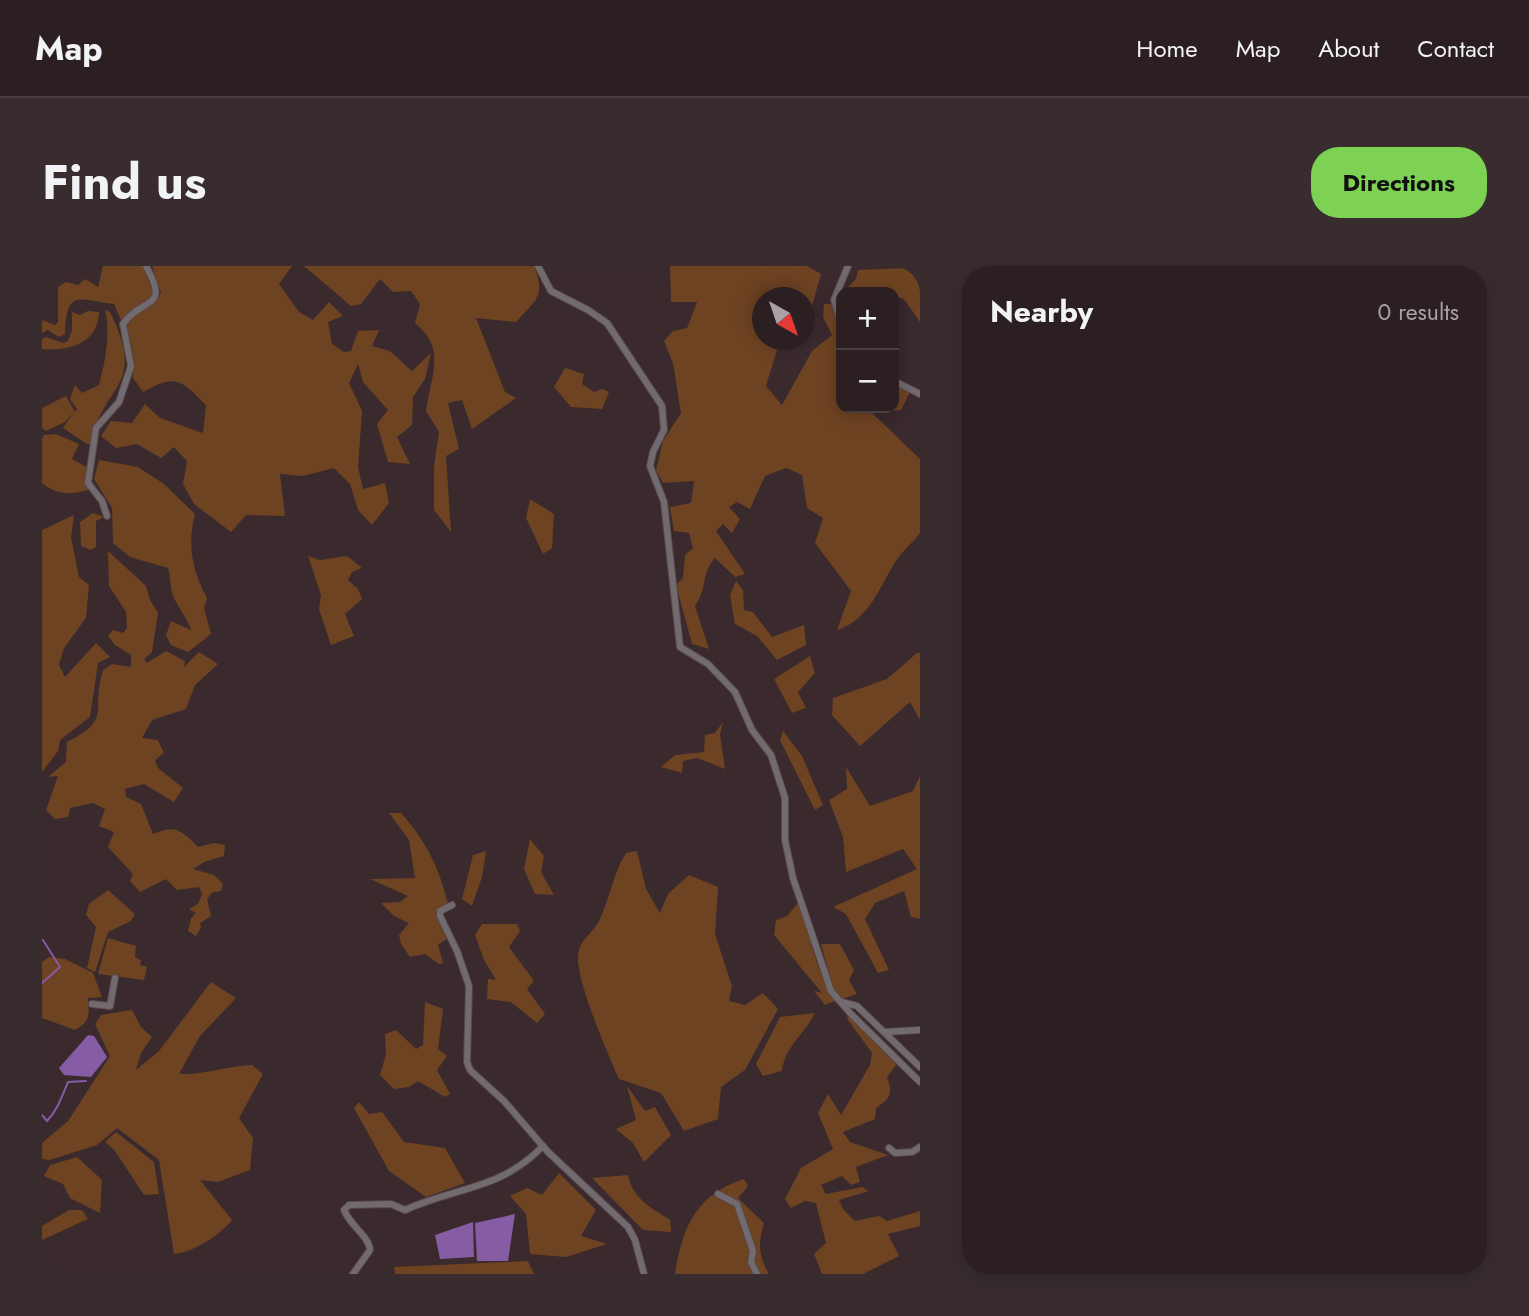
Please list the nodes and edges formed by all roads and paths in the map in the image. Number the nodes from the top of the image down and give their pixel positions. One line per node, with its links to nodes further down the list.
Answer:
1 (146, 266): 9 (street)
2 (538, 266): 12 (street)
3 (848, 266): 6 (street)
4 (914, 266): 5 (street)
5 (920, 271)
6 (839, 287)
7 (899, 384): 8 (street)
8 (920, 394)
9 (107, 516)
10 (453, 905): 18 (street)
11 (115, 978): 13 (street)
12 (841, 1002): 15 (street); 17 (street)
13 (92, 1004)
14 (920, 1030): 15 (street)
15 (885, 1032): 16 (street)
16 (920, 1067)
17 (920, 1082)
18 (543, 1146): 22 (street); 23 (street)
19 (889, 1148): 20 (street)
20 (920, 1148)
21 (718, 1194): 24 (street)
22 (353, 1274)
23 (644, 1274)
24 (757, 1274)

